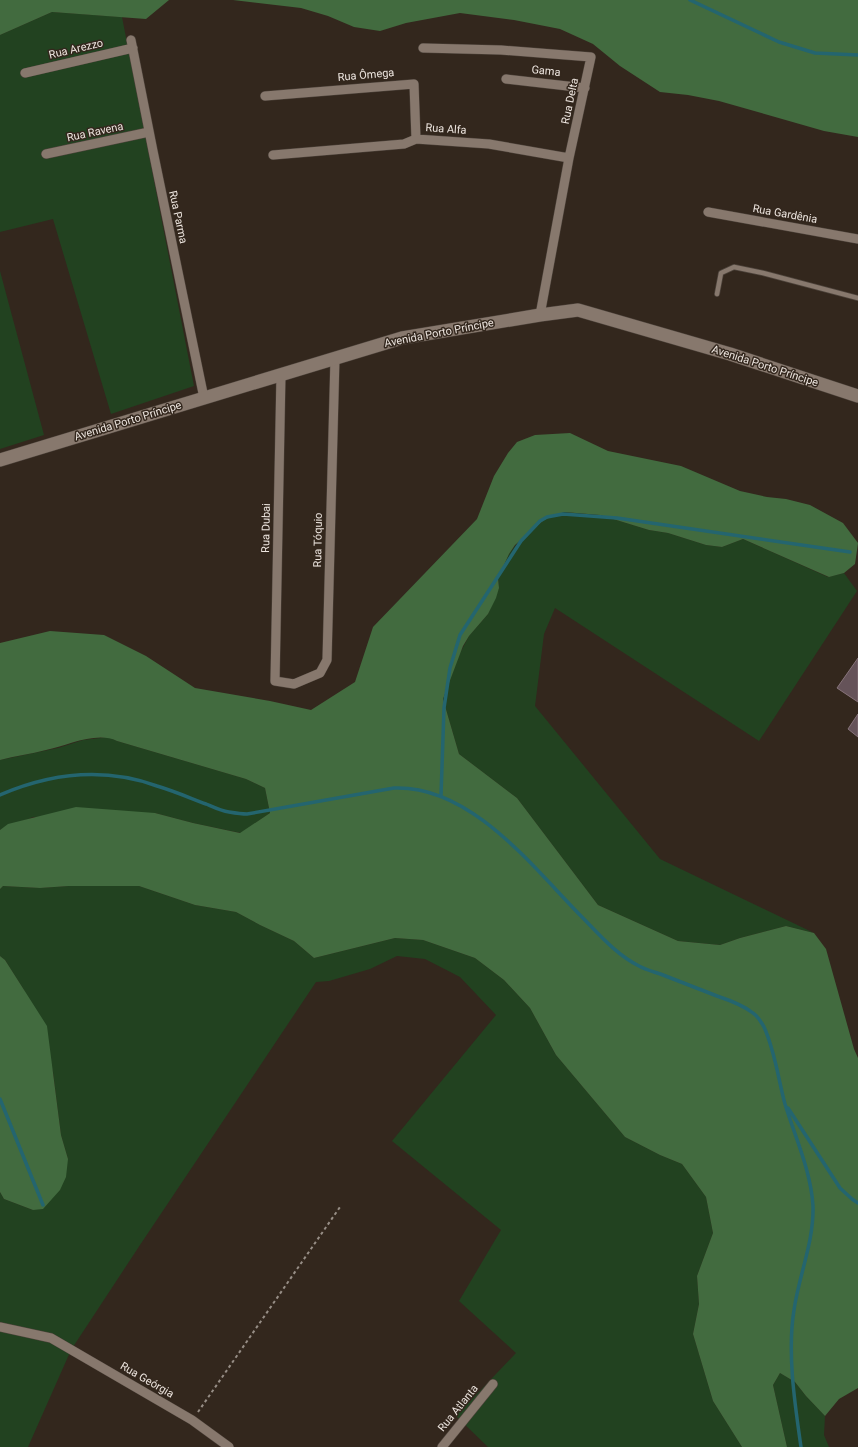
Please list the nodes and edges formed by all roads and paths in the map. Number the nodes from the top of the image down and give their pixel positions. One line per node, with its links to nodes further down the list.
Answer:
1 (132, 44): 3 (street, Rua Arezzo); 7 (street, Rua Parma)
2 (423, 48): 5 (street, Rua Delta)
3 (25, 73)
4 (506, 79): 5 (street, Gama)
5 (585, 88): 11 (street, Rua Delta)
6 (265, 96): 8 (street, Rua Ômega)
7 (149, 132): 9 (street, Rua Ravena); 20 (street, Rua Parma)
8 (416, 139): 10 (street, Rua Alfa); 11 (street, Rua Alfa)
9 (46, 154)
10 (273, 155)
11 (570, 158): 16 (street, Rua Delta)
12 (708, 212): 13 (street, Rua Gardênia)
13 (858, 239)
14 (717, 294): 15 (lane)
15 (858, 298)
16 (540, 314): 17 (street, Avenida Porto Príncipe); 19 (street, Avenida Porto Príncipe)
17 (335, 358): 18 (street, Avenida Porto Príncipe); 22 (street, Rua Tóquio)
18 (281, 374): 20 (street, Avenida Porto Príncipe); 22 (street, Rua Dubai)
19 (858, 396)
20 (204, 398): 21 (street, Avenida Porto Príncipe)
21 (0, 460)
22 (275, 681)
23 (340, 1207): 26 (path)
24 (0, 1327): 26 (street, Rua Geórgia)
25 (493, 1384): 28 (street, Rua Atlanta)
26 (192, 1420): 27 (street, Rua Geórgia)
27 (229, 1447)
28 (442, 1447)

